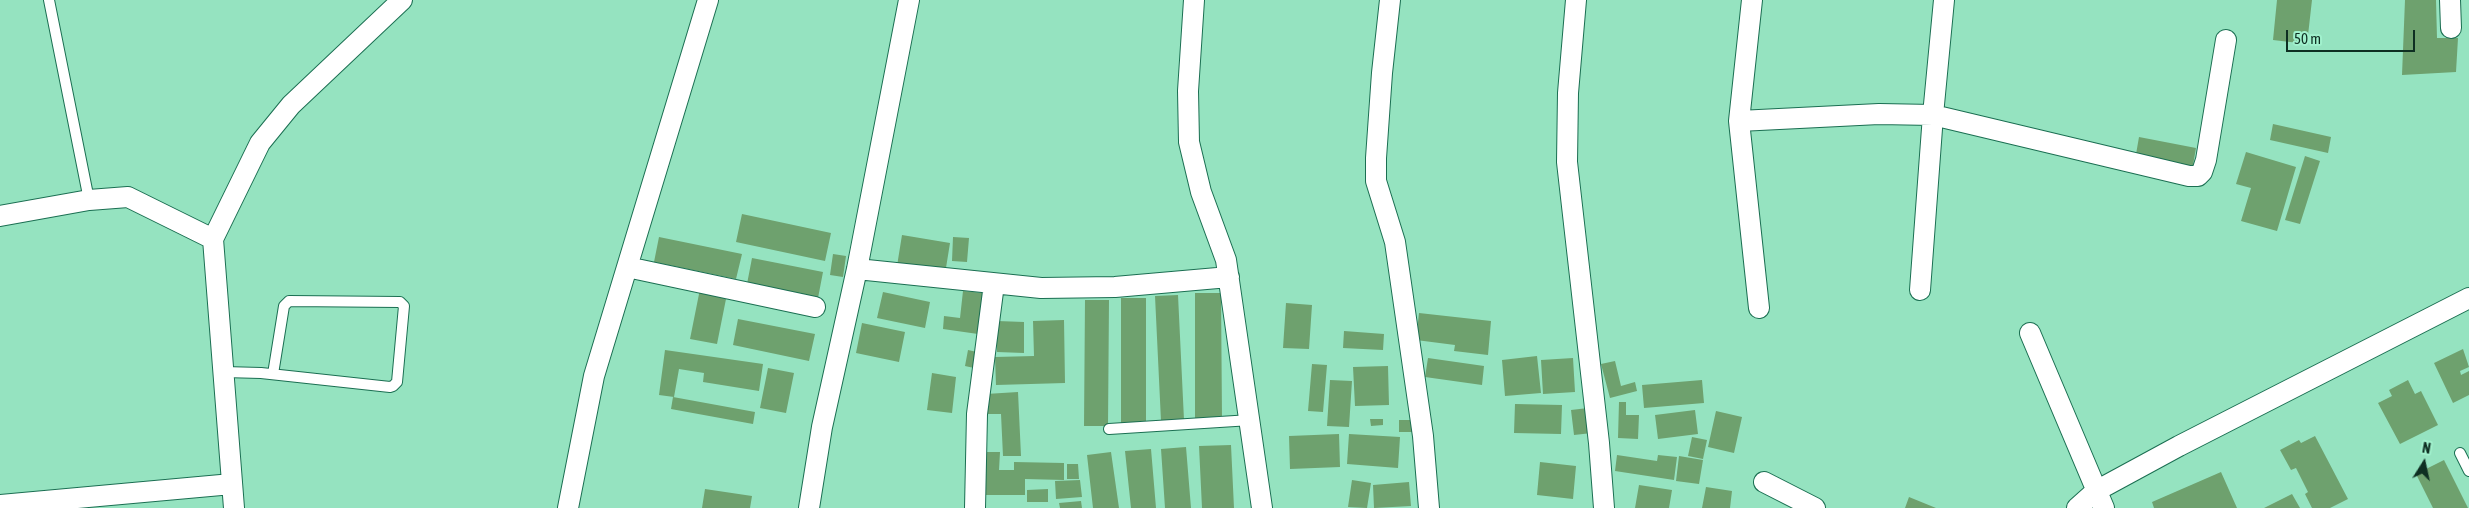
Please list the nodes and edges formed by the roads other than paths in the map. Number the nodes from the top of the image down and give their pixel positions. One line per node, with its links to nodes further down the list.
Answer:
1 (49, 0): 15 (lane)
2 (402, 0): 17 (street)
3 (708, 0): 18 (street)
4 (909, 0): 19 (street)
5 (1194, 0): 20 (street)
6 (1390, 0): 42 (street)
7 (1576, 0): 43 (street)
8 (1752, 0): 14 (street)
9 (1944, 0): 13 (street)
10 (2450, 0): 11 (street)
11 (2451, 28)
12 (2226, 40): 13 (street)
13 (1933, 115): 14 (street); 22 (street)
14 (1739, 120): 25 (street)
15 (89, 200): 16 (street); 17 (street)
16 (0, 216)
17 (213, 239): 27 (street)
18 (627, 267): 24 (street); 38 (street)
19 (857, 269): 21 (street); 39 (street)
20 (1229, 277): 21 (street); 29 (street)
21 (994, 284): 40 (street)
22 (1920, 290)
23 (2469, 298): 35 (street)
24 (815, 306)
25 (1760, 308)
26 (2030, 333): 35 (street)
27 (224, 372): 28 (lane); 34 (street)
28 (273, 374): 28 (lane)
29 (1251, 420): 30 (lane); 41 (street)
30 (1109, 430)
31 (2460, 453): 32 (lane)
32 (2469, 471)
33 (1764, 482): 44 (street)
34 (232, 484): 36 (street); 37 (street)
35 (2100, 499): 45 (street)
36 (0, 505)
37 (234, 508)
38 (568, 508)
39 (809, 508)
40 (975, 508)
41 (1262, 508)
42 (1429, 508)
43 (1604, 508)
44 (1815, 508)
45 (2078, 508)

